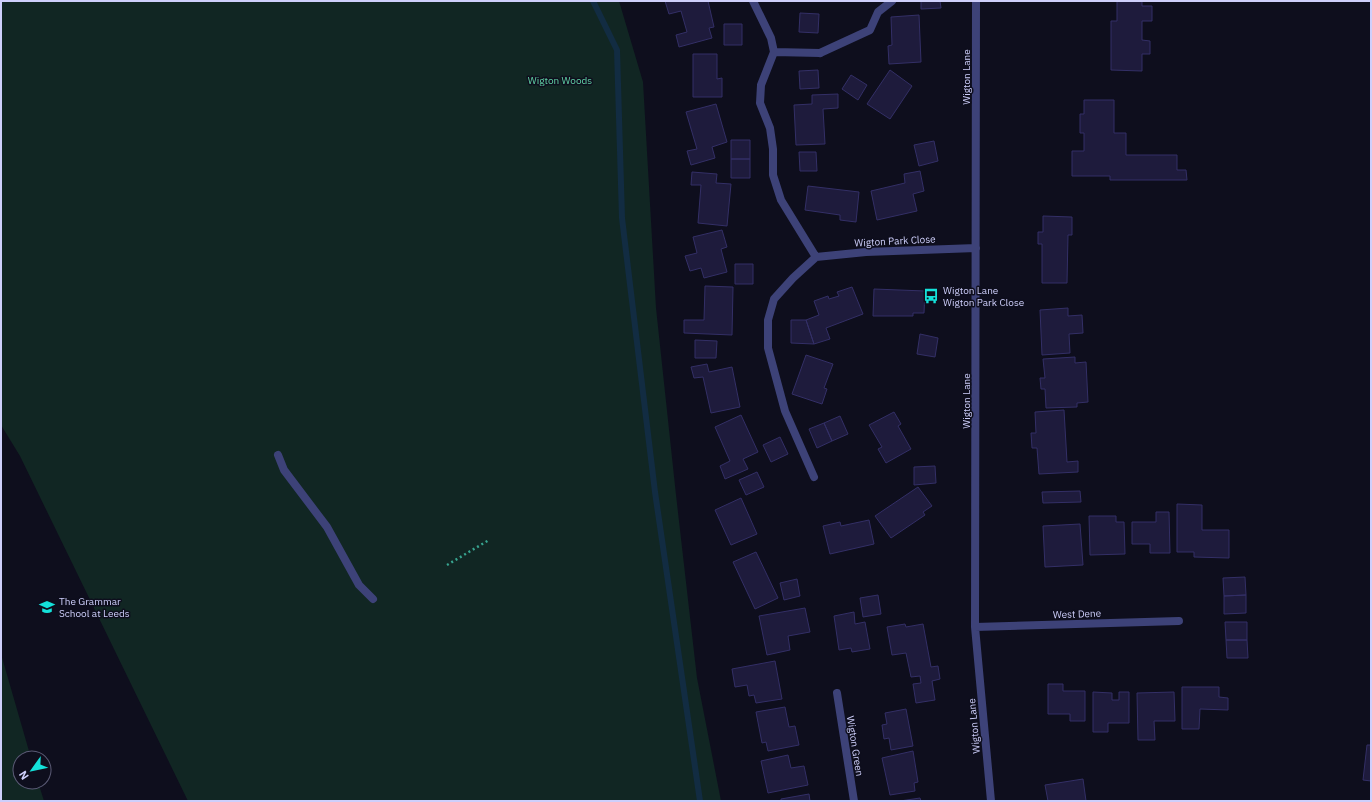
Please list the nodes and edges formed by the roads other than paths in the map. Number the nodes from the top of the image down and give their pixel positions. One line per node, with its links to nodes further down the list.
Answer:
1 (753, 1): 4 (street)
2 (892, 1): 4 (street)
3 (976, 1): 5 (street, Wigton Lane)
4 (774, 52): 6 (street)
5 (976, 248): 6 (street, Wigton Park Close); 11 (street, Wigton Lane)
6 (816, 256): 8 (street)
7 (278, 455): 9 (street)
8 (814, 477)
9 (373, 599)
10 (1179, 621): 11 (street, West Dene)
11 (975, 627): 14 (street, Wigton Lane)
12 (837, 693): 13 (street, Wigton Green)
13 (854, 801)
14 (990, 801)

